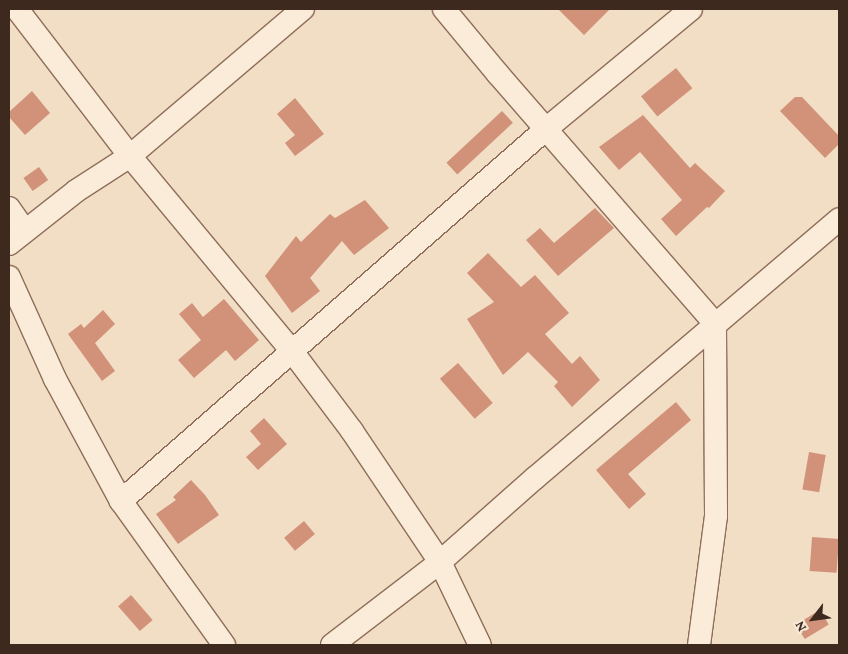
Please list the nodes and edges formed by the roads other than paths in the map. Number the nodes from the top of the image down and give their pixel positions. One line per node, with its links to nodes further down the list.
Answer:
1 (17, 9): 6 (street)
2 (303, 9): 6 (street)
3 (444, 9): 5 (street)
4 (691, 9): 5 (street)
5 (546, 130): 11 (street); 12 (street)
6 (130, 156): 9 (street); 12 (street)
7 (9, 208): 9 (street)
8 (839, 219): 11 (street)
9 (17, 238)
10 (9, 277): 13 (street)
11 (715, 324): 14 (street); 18 (street)
12 (291, 350): 13 (street); 14 (street)
13 (121, 501): 15 (street)
14 (440, 562): 16 (street); 17 (street)
15 (224, 645)
16 (332, 645)
17 (480, 645)
18 (699, 645)

